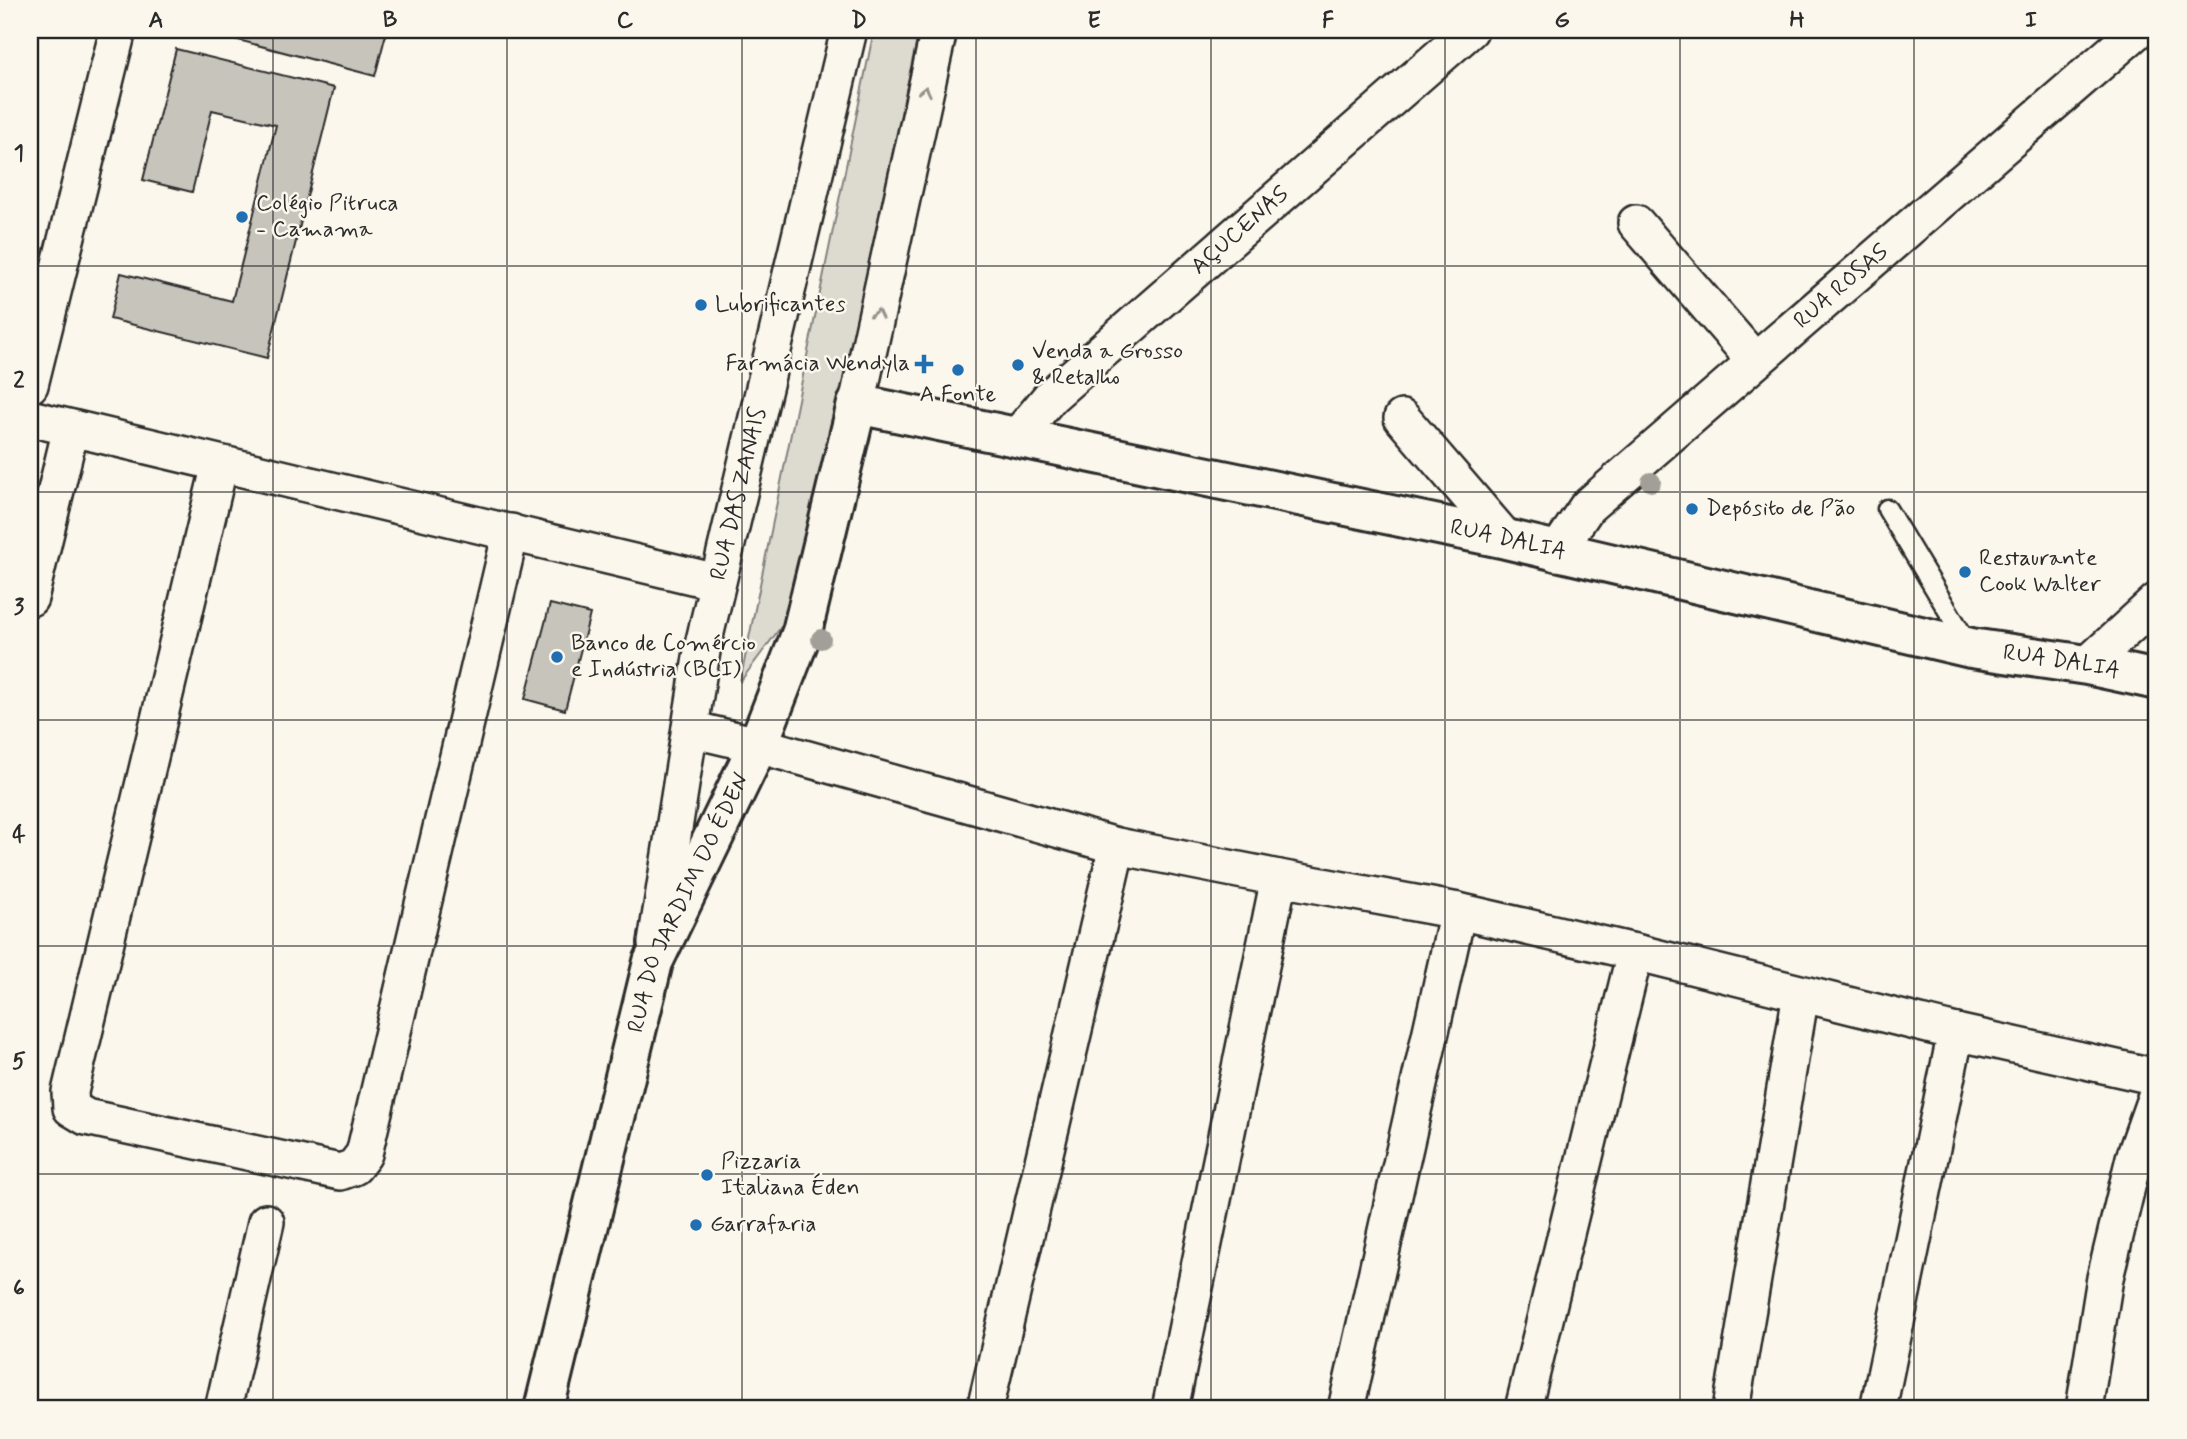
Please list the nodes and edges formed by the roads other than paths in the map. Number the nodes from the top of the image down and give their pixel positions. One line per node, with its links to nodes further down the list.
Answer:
1 (118, 30): 8 (street)
2 (849, 30): 19 (street, RUA DAS ZANAIS)
3 (939, 30): 9 (street, one-way to 3)
4 (1470, 30): 13 (street, AÇUCENAS)
5 (2138, 30): 7 (street, RUA ROSAS)
6 (1636, 223): 7 (street)
7 (1755, 361): 18 (street, RUA ROSAS)
8 (30, 385)
9 (858, 404): 13 (street, RUA DALIA); 26 (street, RUA DO JARDIM DO ÉDEN)
10 (30, 418): 12 (street)
11 (1402, 418): 17 (street)
12 (71, 428): 14 (street); 20 (street)
13 (1016, 438): 17 (street, RUA DALIA)
14 (220, 464): 16 (street); 16 (street)
15 (1886, 509): 22 (lane)
16 (512, 533): 19 (street)
17 (1506, 540): 18 (street, RUA DALIA)
18 (1556, 553): 22 (street, RUA DALIA)
19 (717, 582): 25 (street, RUA DAS ZANAIS)
20 (30, 598)
21 (2157, 601): 23 (street)
22 (1971, 648): 23 (street, RUA DALIA)
23 (2087, 666): 24 (street, RUA DALIA)
24 (2157, 680)
25 (690, 729): 26 (street); 31 (street, RUA DAS ZANAIS)
26 (758, 745): 27 (street); 31 (street, RUA DO JARDIM DO ÉDEN)
27 (1117, 846): 28 (street); 39 (street)
28 (1279, 878): 29 (street); 40 (street)
29 (1458, 911): 30 (street); 41 (street)
30 (1635, 952): 32 (street); 42 (street)
31 (653, 962): 38 (street, RUA DO JARDIM DO ÉDEN)
32 (1801, 994): 33 (street); 43 (street)
33 (1956, 1032): 34 (street); 44 (street)
34 (2157, 1077)
35 (2157, 1093): 45 (street)
36 (266, 1222): 37 (street)
37 (223, 1409)
38 (544, 1409)
39 (985, 1409)
40 (1170, 1409)
41 (1346, 1409)
42 (1523, 1409)
43 (1731, 1409)
44 (1878, 1409)
45 (2084, 1409)

